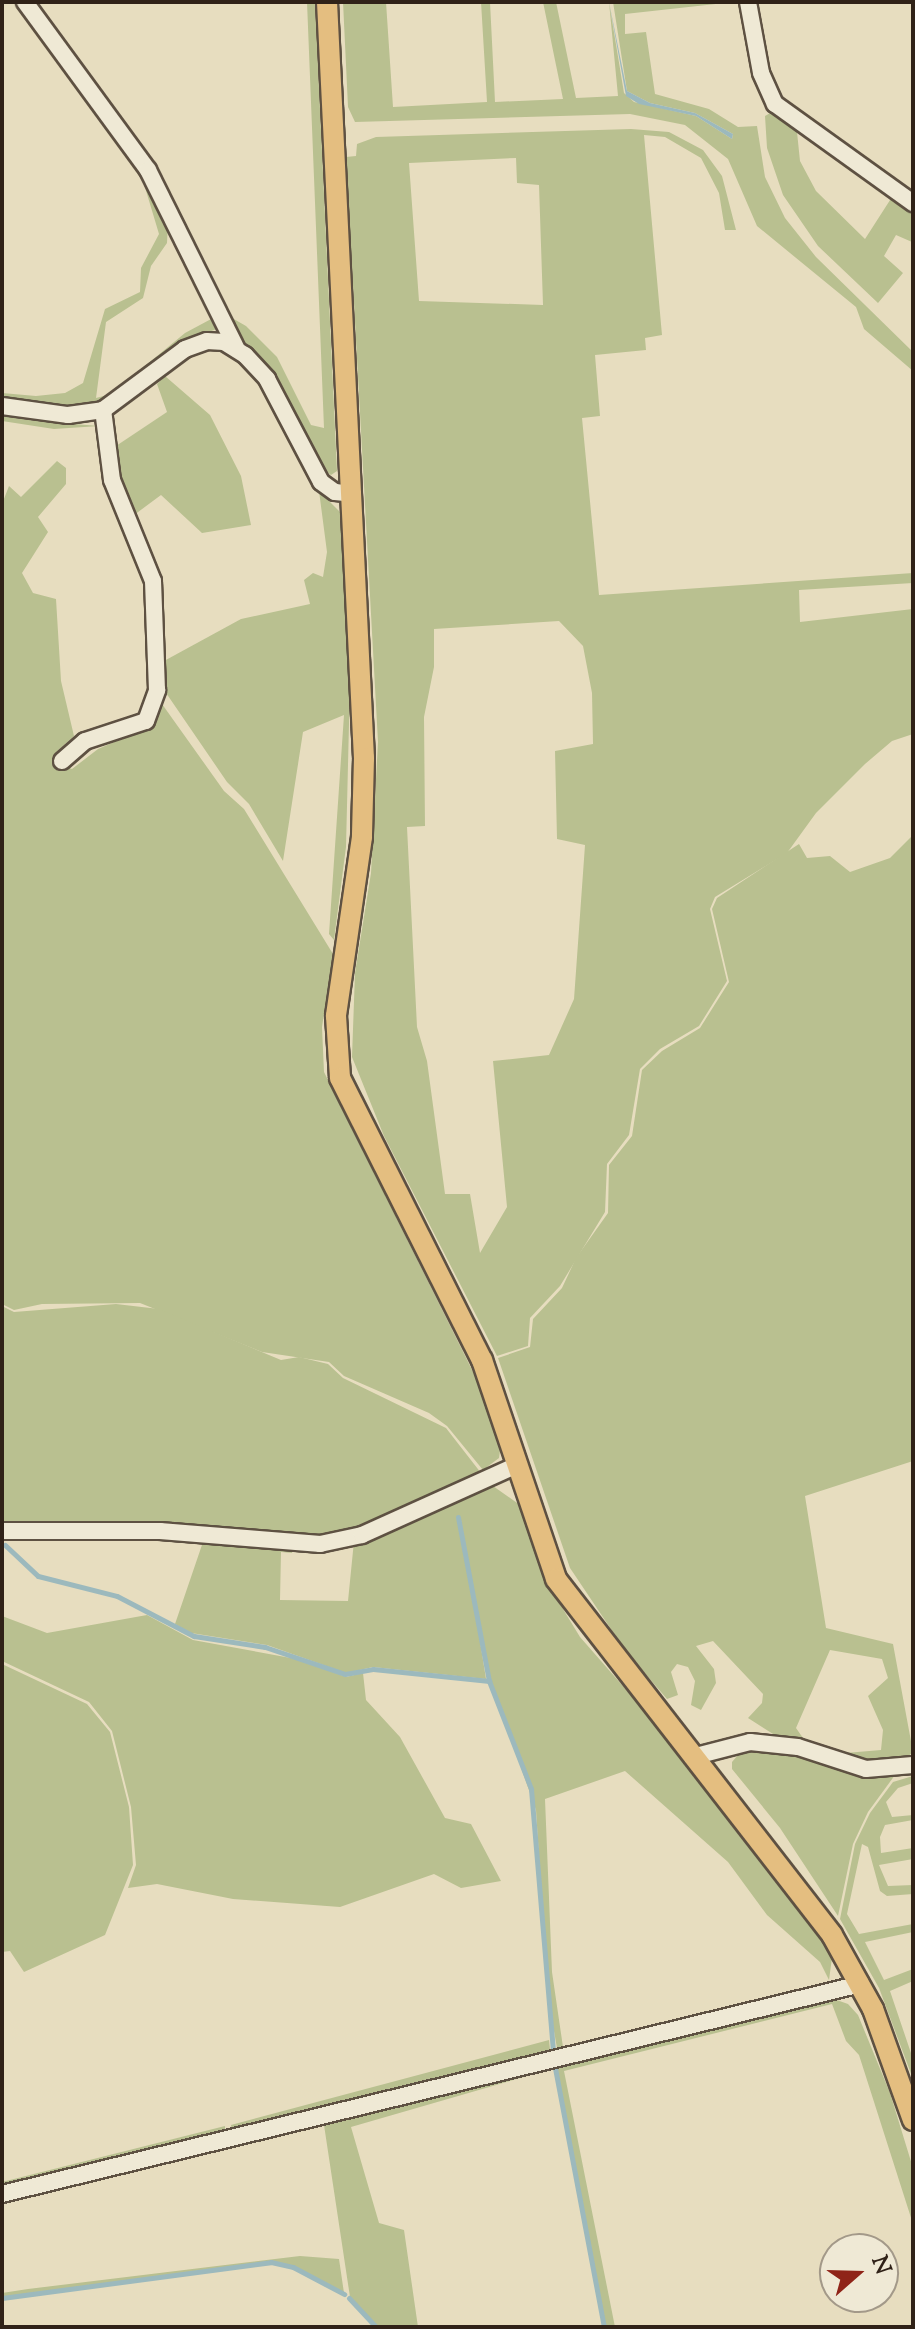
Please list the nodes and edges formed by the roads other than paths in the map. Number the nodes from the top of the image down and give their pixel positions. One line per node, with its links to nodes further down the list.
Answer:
1 (25, 2): 5 (street)
2 (327, 2): 8 (main road)
3 (748, 2): 4 (street)
4 (913, 203)
5 (236, 347): 7 (street); 8 (street)
6 (2, 406): 7 (street)
7 (103, 410): 9 (street)
8 (353, 494): 10 (main road)
9 (62, 761)
10 (519, 1464): 11 (street); 12 (main road)
11 (2, 1531)
12 (692, 1757): 13 (street); 14 (main road)
13 (913, 1765)
14 (861, 1984): 15 (main road); 16 (street)
15 (913, 2120)
16 (2, 2194)

